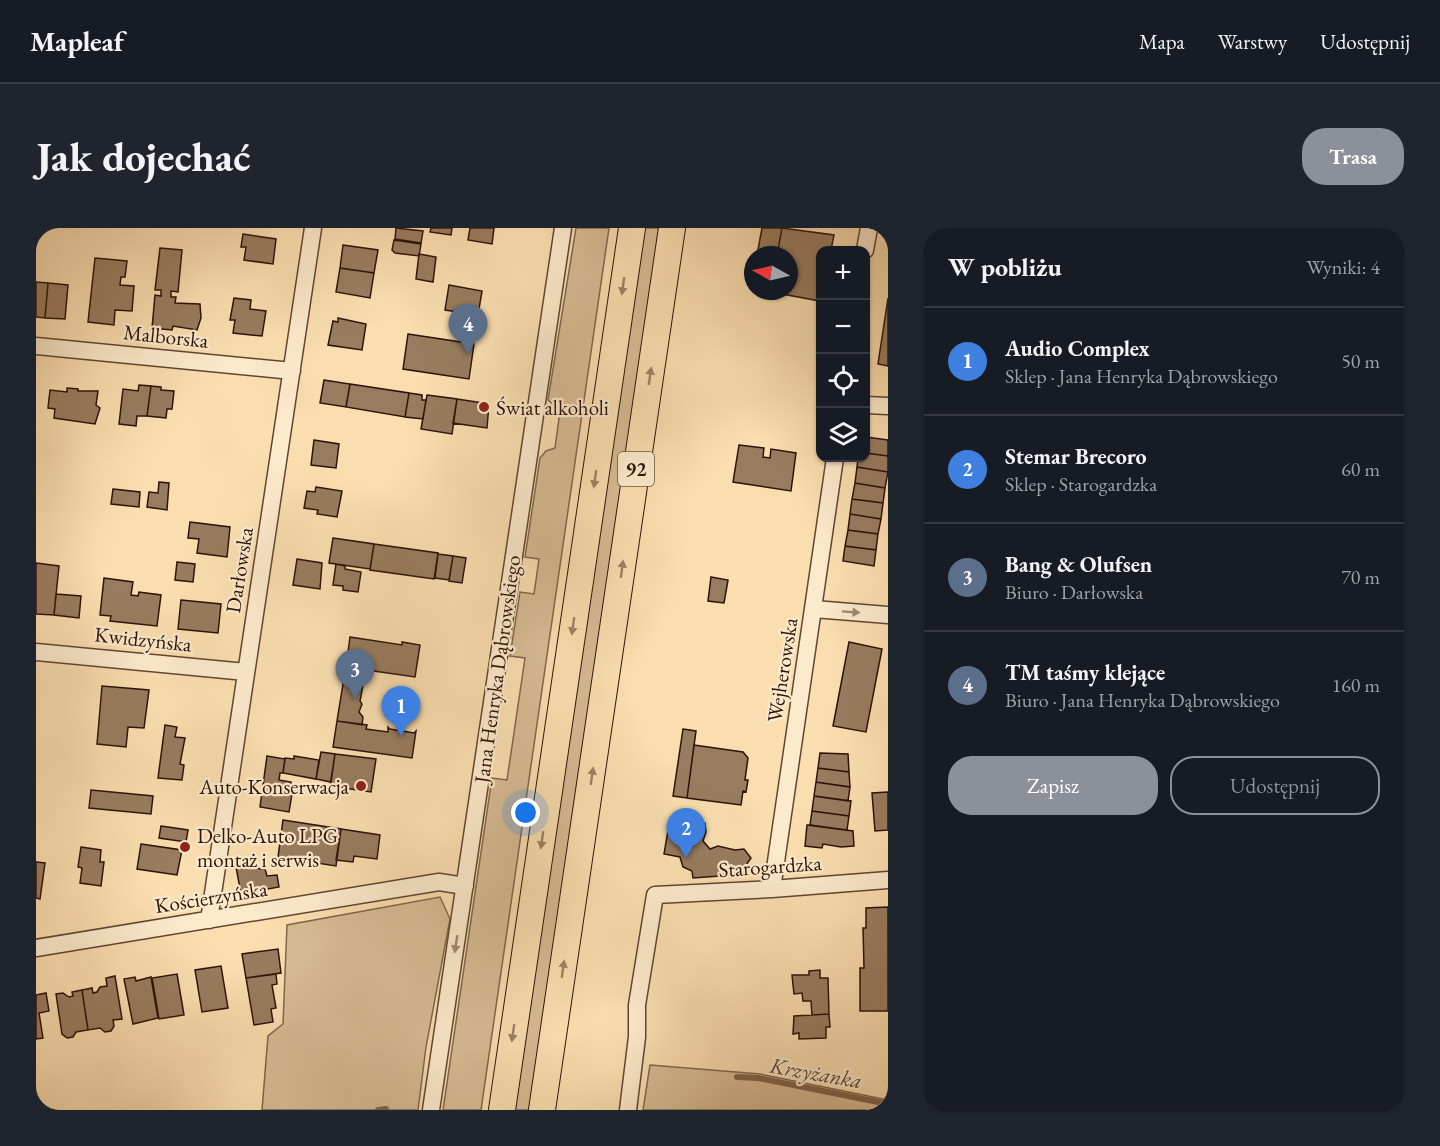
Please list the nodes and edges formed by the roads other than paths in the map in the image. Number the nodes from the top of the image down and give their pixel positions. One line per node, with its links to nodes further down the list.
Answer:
1 (313, 228): 8 (street, Darłowska)
2 (563, 228): 17 (street, Jana Henryka Dąbrowskiego)
3 (632, 228): 22 (main road, 92, one-way to 22)
4 (672, 228): 23 (main road, 92, one-way to 4)
5 (869, 228): 6 (street)
6 (866, 246)
7 (36, 346): 8 (street, Malborska)
8 (292, 371): 15 (street, Darłowska)
9 (870, 405): 10 (street)
10 (888, 406)
11 (834, 462): 12 (street, Wejherowska)
12 (814, 609): 13 (street, one-way to 13); 18 (street, Wejherowska)
13 (888, 615)
14 (36, 652): 15 (street, Kwidzyńska)
15 (246, 672): 19 (street, Darłowska)
16 (888, 880): 18 (street, Starogardzka)
17 (465, 886): 19 (street, Kościerzyńska); 21 (street, Jana Henryka Dąbrowskiego, one-way to 21)
18 (772, 889): 24 (street, Starogardzka)
19 (209, 920): 20 (street, Kościerzyńska)
20 (36, 948)
21 (431, 1110)
22 (502, 1110)
23 (542, 1110)
24 (628, 1110)

